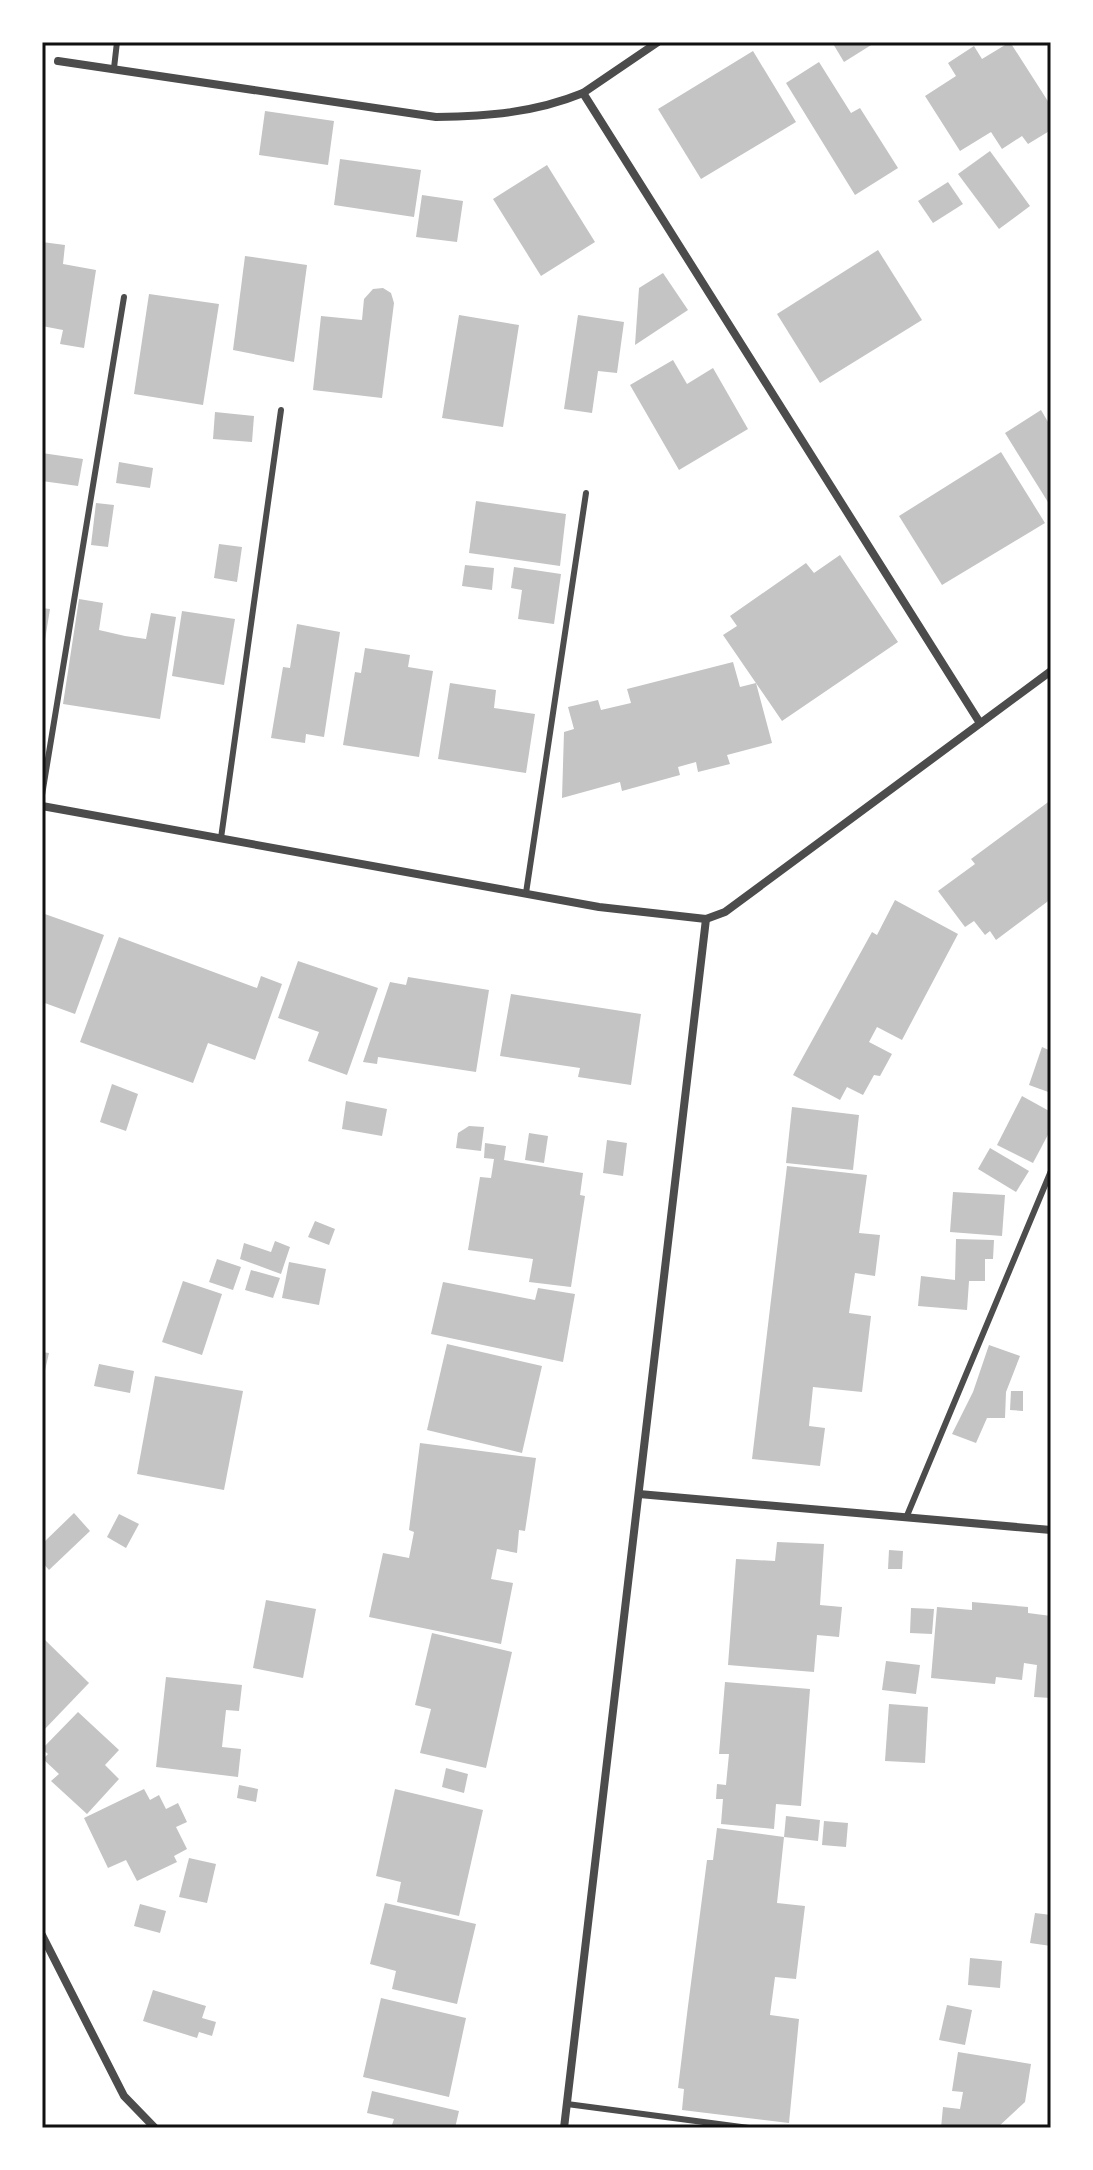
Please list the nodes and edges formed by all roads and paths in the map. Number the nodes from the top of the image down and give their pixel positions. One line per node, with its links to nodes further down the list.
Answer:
1 (117, 42): 4 (lane)
2 (658, 42): 5 (street)
3 (58, 61): 4 (street)
4 (114, 68): 5 (street)
5 (583, 93): 10 (street)
6 (124, 297): 11 (lane)
7 (281, 410): 13 (lane)
8 (586, 493): 14 (lane)
9 (1051, 671): 10 (street)
10 (980, 723): 15 (street)
11 (42, 795)
12 (42, 806): 13 (street)
13 (221, 838): 14 (street)
14 (526, 893): 15 (street)
15 (706, 919): 17 (street)
16 (1051, 1171): 18 (lane)
17 (639, 1494): 18 (street); 21 (street)
18 (906, 1518): 19 (street)
19 (1051, 1530)
20 (42, 1935): 22 (street)
21 (567, 2104): 23 (street); 24 (lane)
22 (155, 2128)
23 (564, 2128)
24 (749, 2128)

